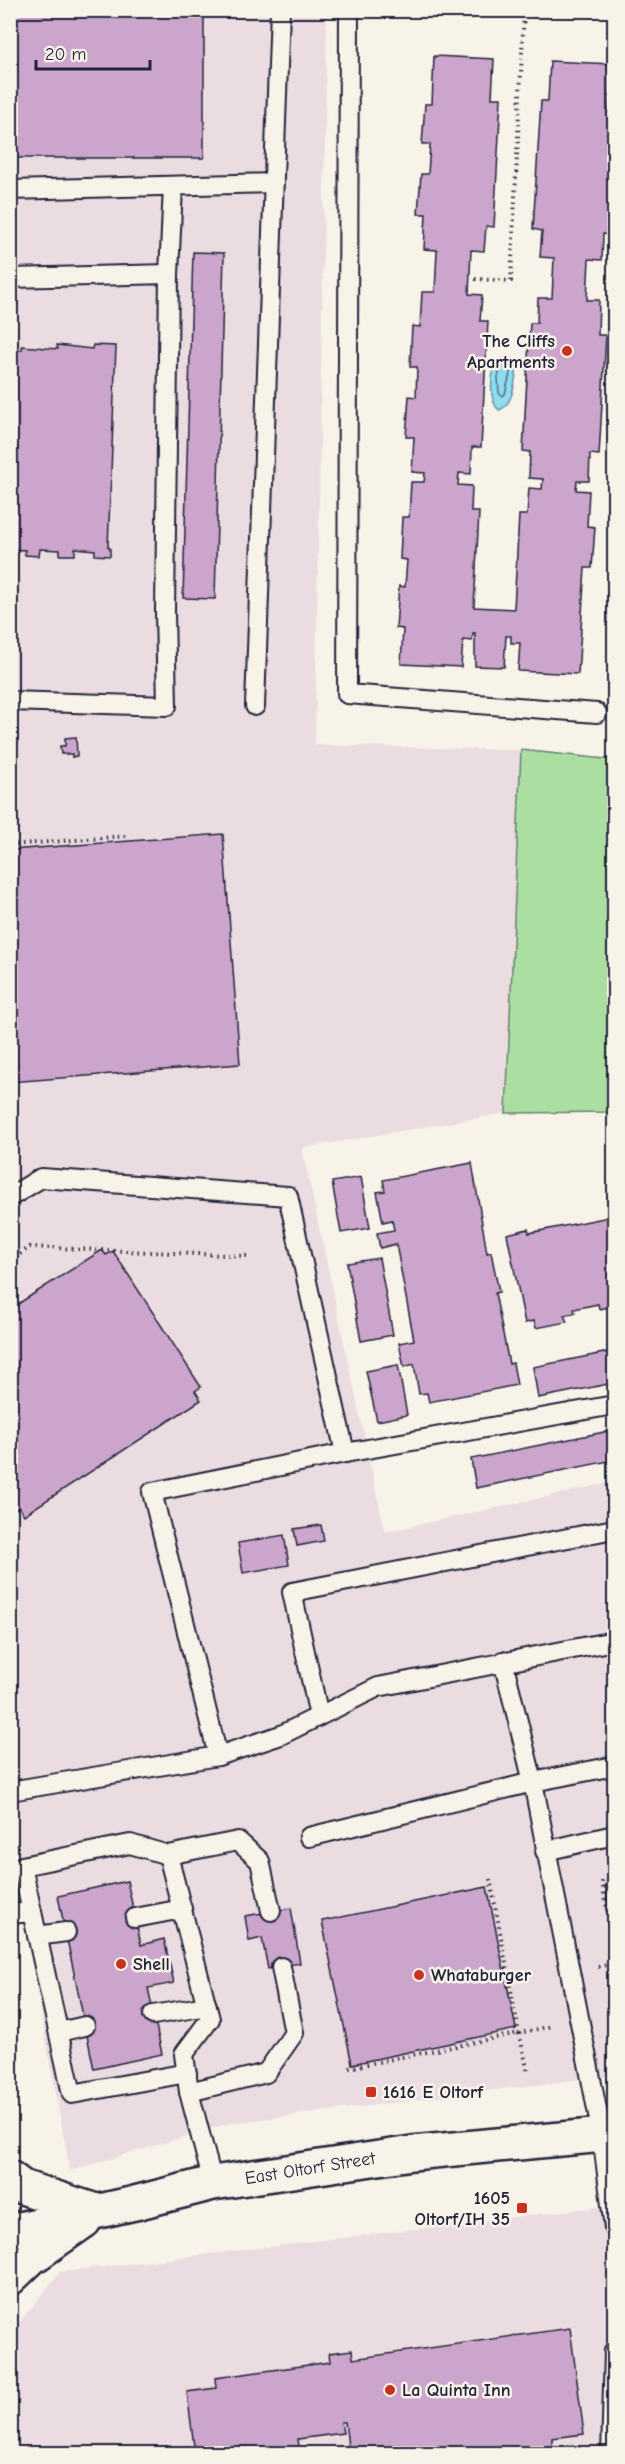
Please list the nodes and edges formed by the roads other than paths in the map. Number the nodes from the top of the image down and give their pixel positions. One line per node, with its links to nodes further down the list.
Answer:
1 (280, 10): 3 (lane)
2 (349, 10): 10 (lane)
3 (274, 183): 4 (lane); 9 (lane)
4 (173, 186): 5 (lane); 6 (lane)
5 (10, 190)
6 (169, 274): 7 (lane); 8 (lane)
7 (10, 278)
8 (10, 701)
9 (255, 706)
10 (597, 713)
11 (10, 1197): 13 (lane)
12 (615, 1404): 13 (lane)
13 (345, 1453): 18 (lane)
14 (615, 1529): 17 (lane)
15 (615, 1641): 16 (lane)
16 (503, 1661): 17 (lane); 20 (lane)
17 (319, 1716): 18 (lane)
18 (218, 1756): 21 (lane)
19 (615, 1766): 20 (lane)
20 (533, 1782): 23 (lane); 24 (lane)
21 (10, 1791)
22 (615, 1835): 24 (lane)
23 (309, 1837)
24 (545, 1851): 40 (lane)
25 (168, 1855): 26 (lane); 27 (lane); 28 (lane)
26 (182, 1909): 30 (lane); 34 (lane)
27 (271, 1911)
28 (32, 1912): 29 (lane); 32 (lane)
29 (10, 1914)
30 (135, 1918)
31 (66, 1932): 32 (lane)
32 (37, 1936): 37 (lane)
33 (281, 1967): 39 (lane)
34 (207, 2006): 35 (lane); 38 (lane)
35 (153, 2015)
36 (86, 2026): 37 (lane)
37 (59, 2032): 38 (lane)
38 (187, 2073): 39 (lane)
39 (189, 2092): 42 (lane)
40 (608, 2134): 42 (main road, East Oltorf Street); 44 (lane)
41 (10, 2178): 43 (main road)
42 (213, 2183): 43 (main road, East Oltorf Street)
43 (98, 2212): 45 (main road, East Oltorf Street); 46 (main road)
44 (615, 2228)
45 (10, 2231)
46 (10, 2278)
47 (615, 2351): 48 (lane)
48 (611, 2454)

